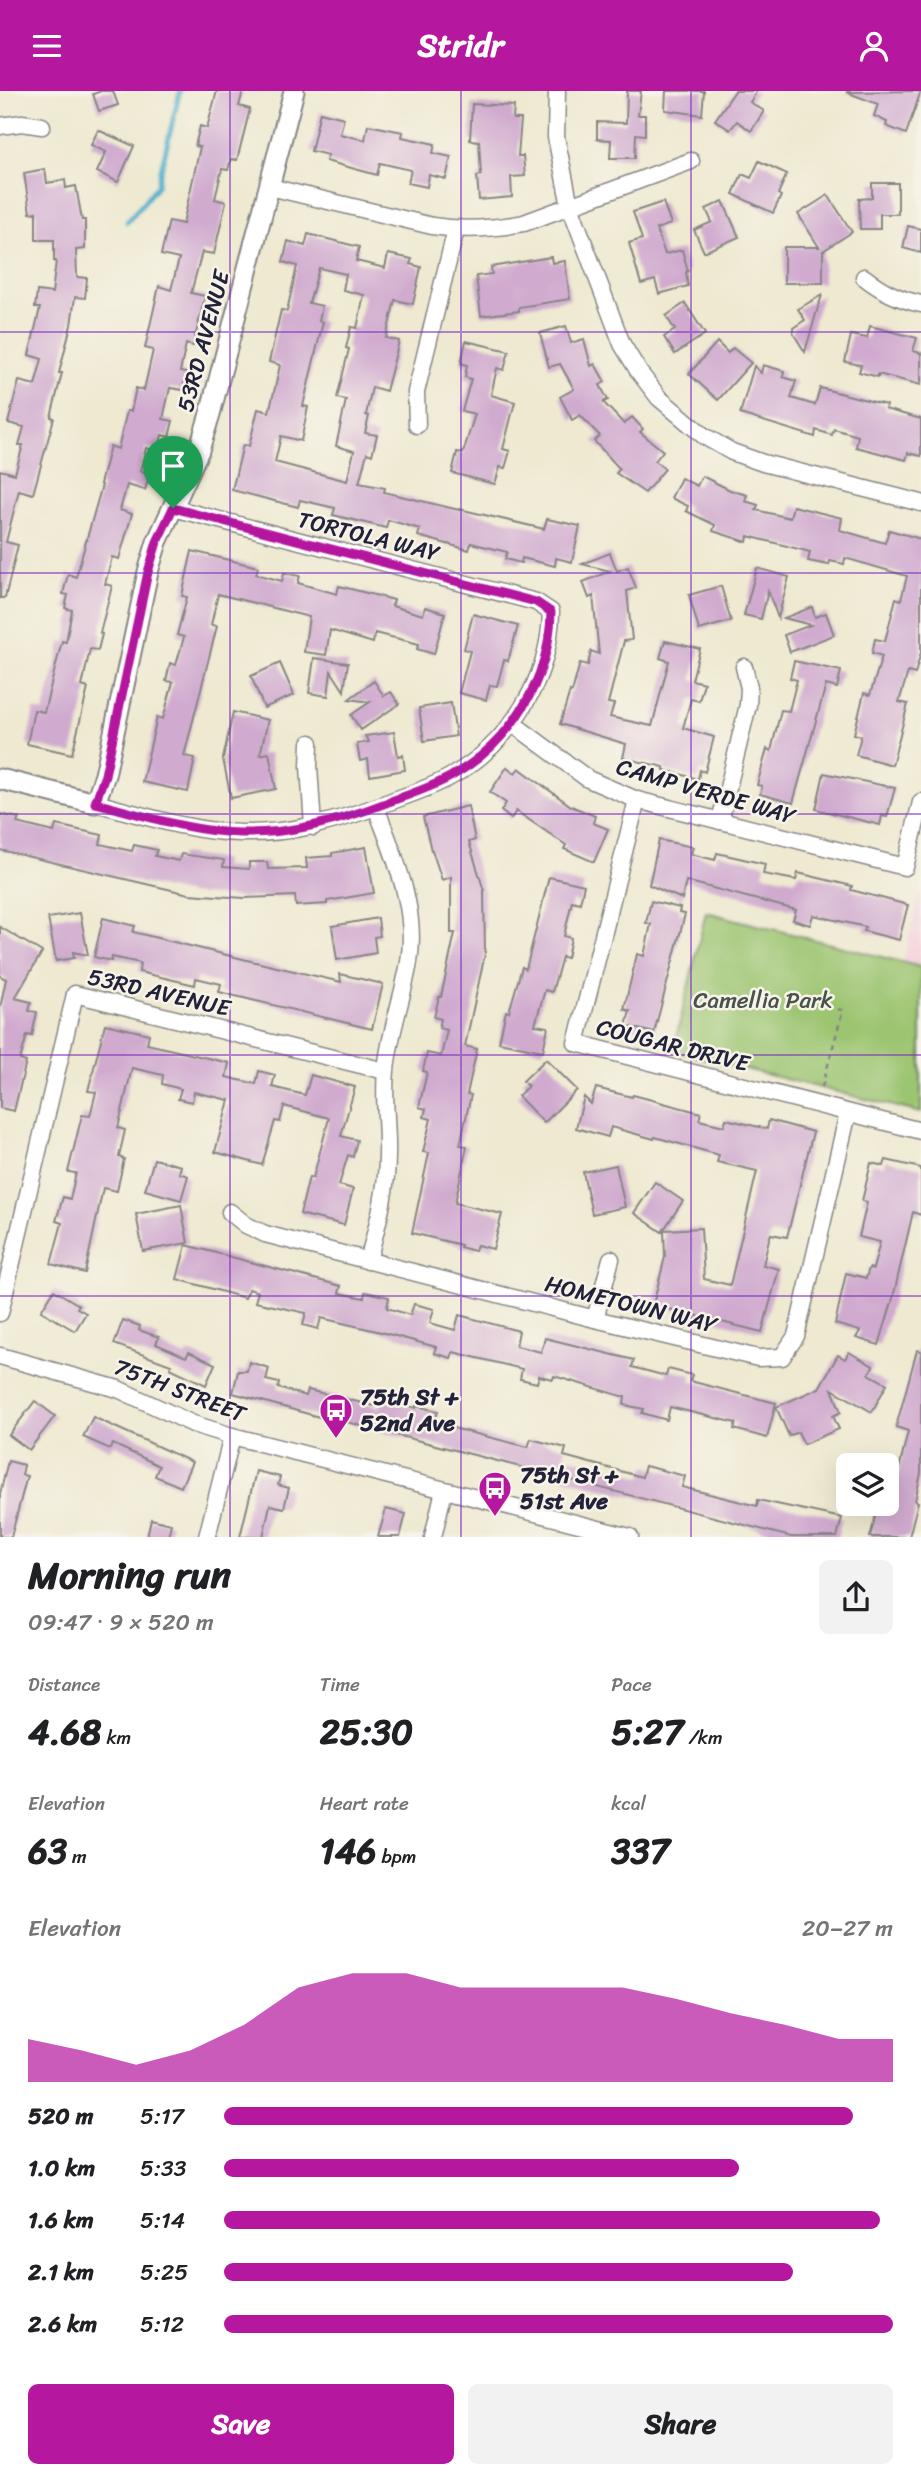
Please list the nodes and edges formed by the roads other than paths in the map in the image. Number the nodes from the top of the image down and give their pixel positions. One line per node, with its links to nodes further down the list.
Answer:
1 (294, 91): 6 (street, 53RD AVENUE)
2 (557, 91): 7 (street)
3 (42, 125): 4 (street)
4 (0, 126)
5 (691, 161): 7 (street)
6 (270, 187): 8 (street); 13 (street, 53RD AVENUE)
7 (570, 206): 8 (street); 12 (street)
8 (456, 229): 11 (street)
9 (864, 277): 10 (street)
10 (921, 304)
11 (417, 425)
12 (921, 503)
13 (173, 508): 15 (street, TORTOLA WAY); 20 (street, 53RD AVENUE)
14 (744, 667): 22 (street)
15 (512, 723): 18 (street, CAMP VERDE WAY); 21 (street)
16 (310, 743): 23 (street)
17 (0, 779): 20 (street)
18 (637, 800): 22 (street, CAMP VERDE WAY); 25 (street, COUGAR DRIVE)
19 (921, 802): 22 (street, CAMP VERDE WAY)
20 (95, 803): 23 (street)
21 (376, 807): 23 (street); 24 (street)
22 (720, 821)
23 (313, 827)
24 (386, 1071): 29 (street); 30 (street, 53RD AVENUE)
25 (848, 1113): 26 (street, COUGAR DRIVE); 31 (street, HOMETOWN WAY)
26 (921, 1131)
27 (230, 1212): 29 (street, HOMETOWN WAY)
28 (611, 1259): 31 (street)
29 (368, 1261): 31 (street, HOMETOWN WAY)
30 (0, 1313)
31 (595, 1319)
32 (0, 1356): 33 (street, 75TH STREET)
33 (232, 1436): 34 (street, 75TH STREET); 35 (street)
34 (444, 1490): 36 (street); 37 (street, 75TH STREET)
35 (207, 1537)
36 (433, 1537)
37 (630, 1537)

